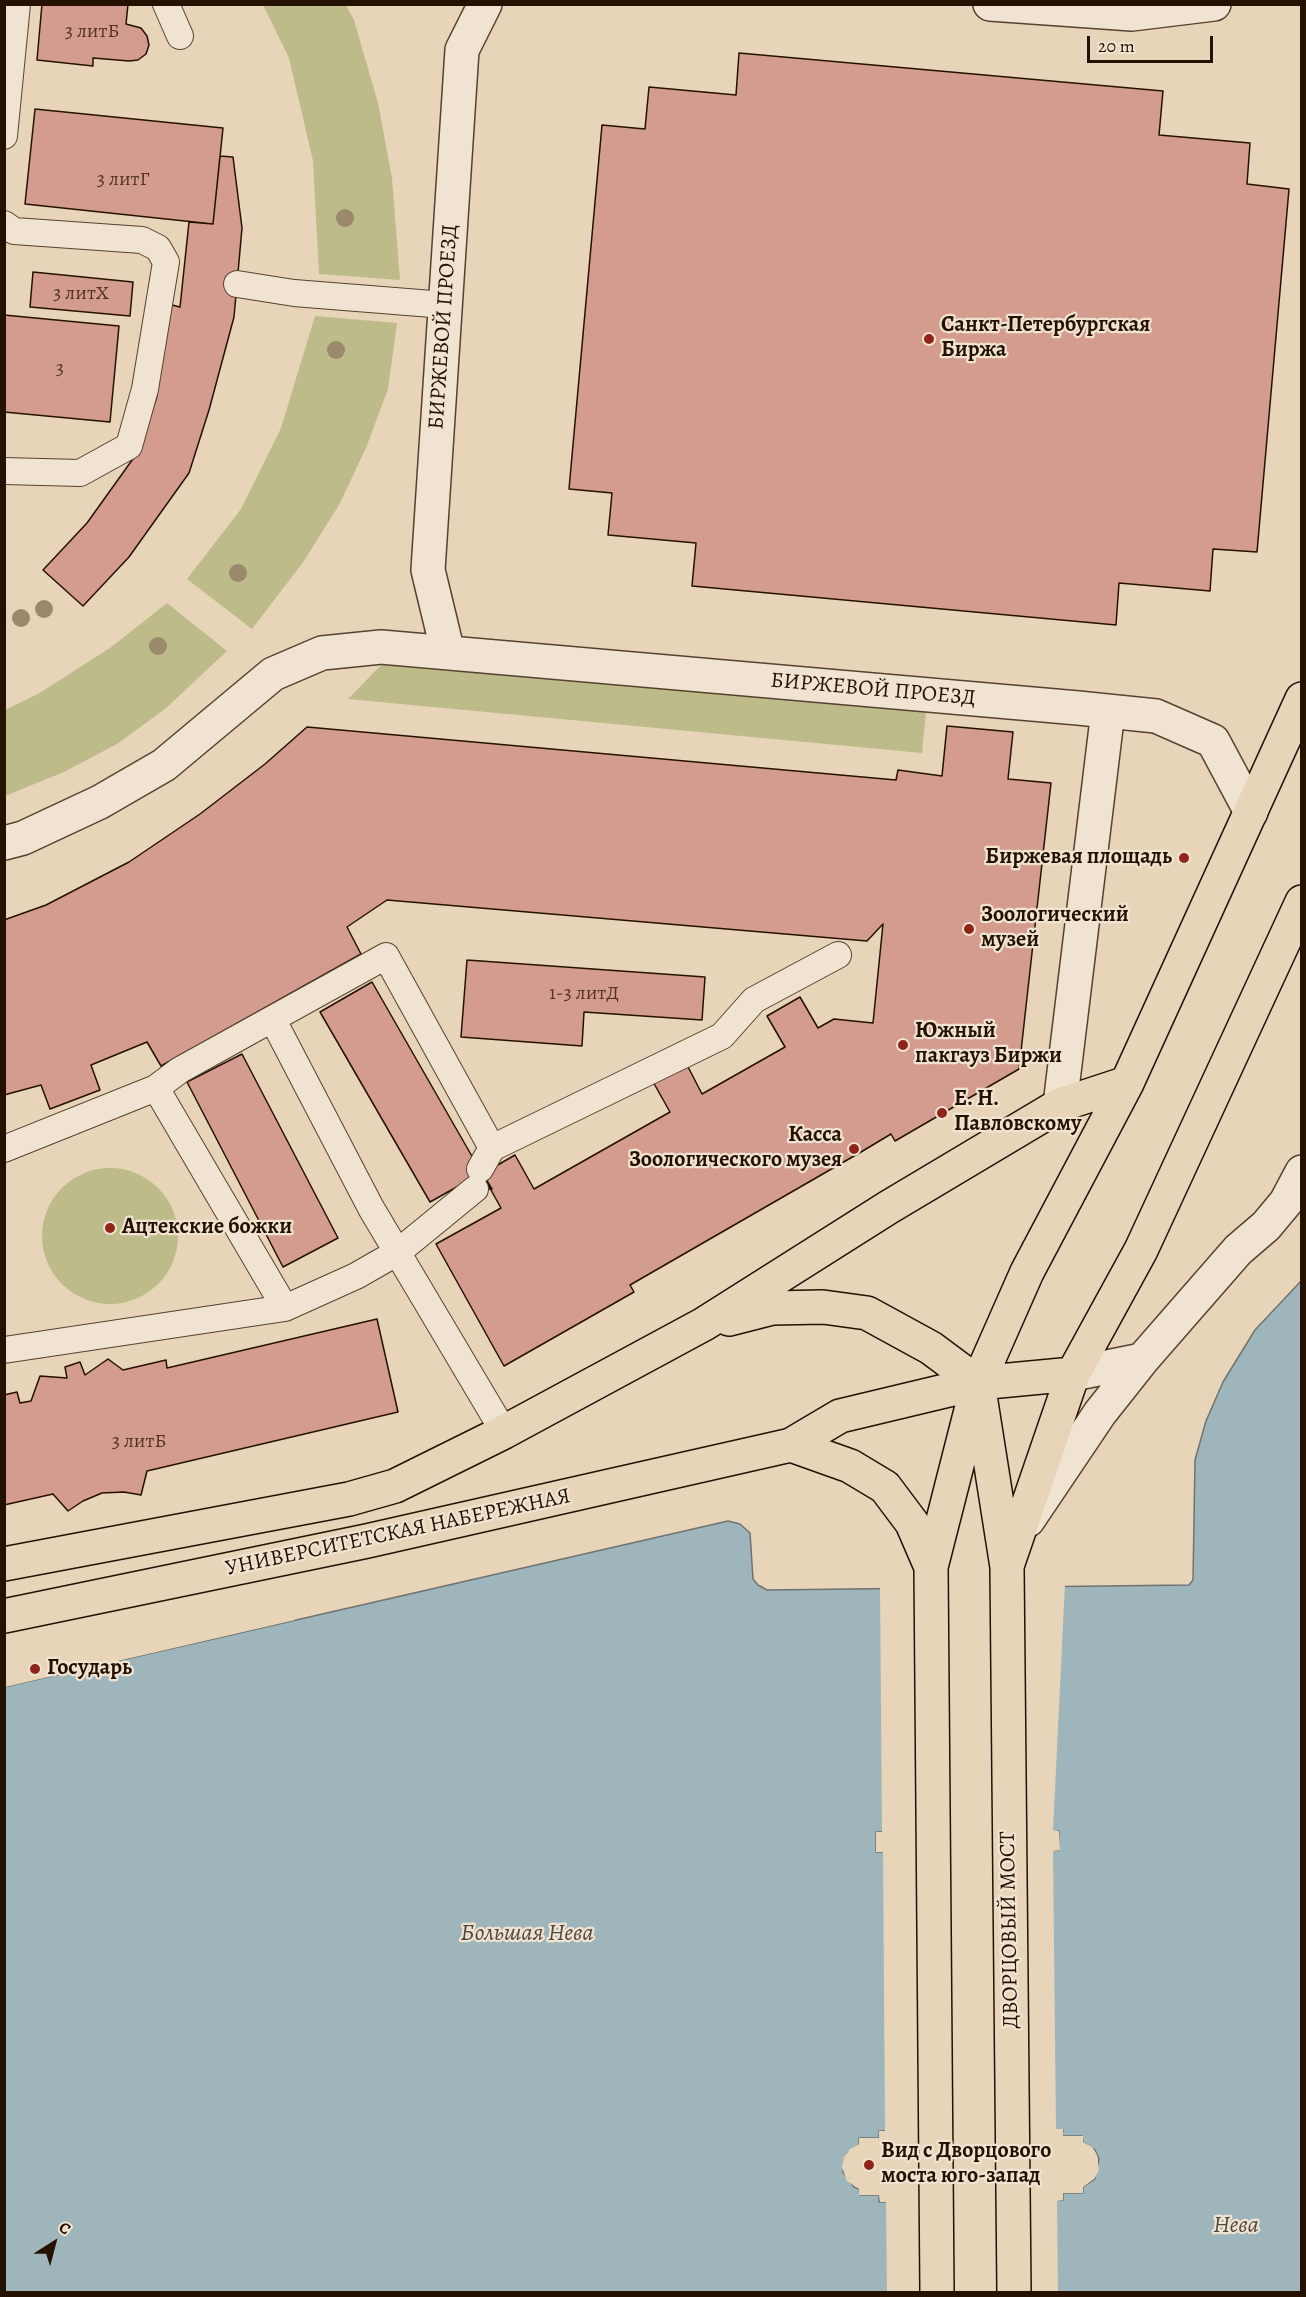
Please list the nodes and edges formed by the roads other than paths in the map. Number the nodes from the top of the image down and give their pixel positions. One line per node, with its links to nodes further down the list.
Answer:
1 (17, 4): 8 (lane)
2 (166, 4): 7 (lane)
3 (485, 4): 11 (street, БИРЖЕВОЙ ПРОЕЗД)
4 (990, 4): 6 (street)
5 (1214, 4): 6 (street)
6 (1139, 9)
7 (180, 36)
8 (4, 136)
9 (4, 224): 12 (lane)
10 (237, 284): 11 (lane)
11 (446, 305): 13 (street, БИРЖЕВОЙ ПРОЕЗД)
12 (4, 471)
13 (448, 653): 15 (street, БИРЖЕВОЙ ПРОЕЗД); 17 (street, БИРЖЕВОЙ ПРОЕЗД)
14 (1302, 699): 16 (main road)
15 (1108, 711): 16 (street, БИРЖЕВОЙ ПРОЕЗД); 23 (street)
16 (1251, 812): 21 (main road)
17 (4, 843)
18 (1302, 902): 32 (main road)
19 (838, 955): 25 (lane)
20 (273, 1020): 22 (lane); 25 (lane); 27 (lane)
21 (1127, 1083): 23 (main road, УНИВЕРСИТЕТСКАЯ НАБЕРЕЖНАЯ); 33 (main road)
22 (156, 1088): 24 (lane); 28 (lane)
23 (1060, 1104): 29 (main road, УНИВЕРСИТЕТСКАЯ НАБЕРЕЖНАЯ)
24 (4, 1149)
25 (482, 1168): 27 (lane)
26 (1302, 1172): 31 (street)
27 (398, 1252): 28 (lane); 34 (lane)
28 (285, 1308): 30 (lane)
29 (704, 1324): 33 (main road, УНИВЕРСИТЕТСКАЯ НАБЕРЕЖНАЯ); 34 (main road, УНИВЕРСИТЕТСКАЯ НАБЕРЕЖНАЯ)
30 (4, 1350)
31 (1142, 1360): 32 (street); 36 (street)
32 (1073, 1374): 33 (main road); 36 (main road)
33 (978, 1383): 35 (main road, УНИВЕРСИТЕТСКАЯ НАБЕРЕЖНАЯ); 38 (main road); 39 (main road)
34 (504, 1432): 37 (main road, УНИВЕРСИТЕТСКАЯ НАБЕРЕЖНАЯ)
35 (791, 1445): 38 (main road); 40 (main road, УНИВЕРСИТЕТСКАЯ НАБЕРЕЖНАЯ)
36 (1017, 1536): 39 (main road)
37 (4, 1564)
38 (931, 1567): 41 (main road)
39 (1006, 1567): 42 (main road, ДВОРЦОВЫЙ МОСТ)
40 (4, 1616)
41 (937, 2292)
42 (1014, 2292)

